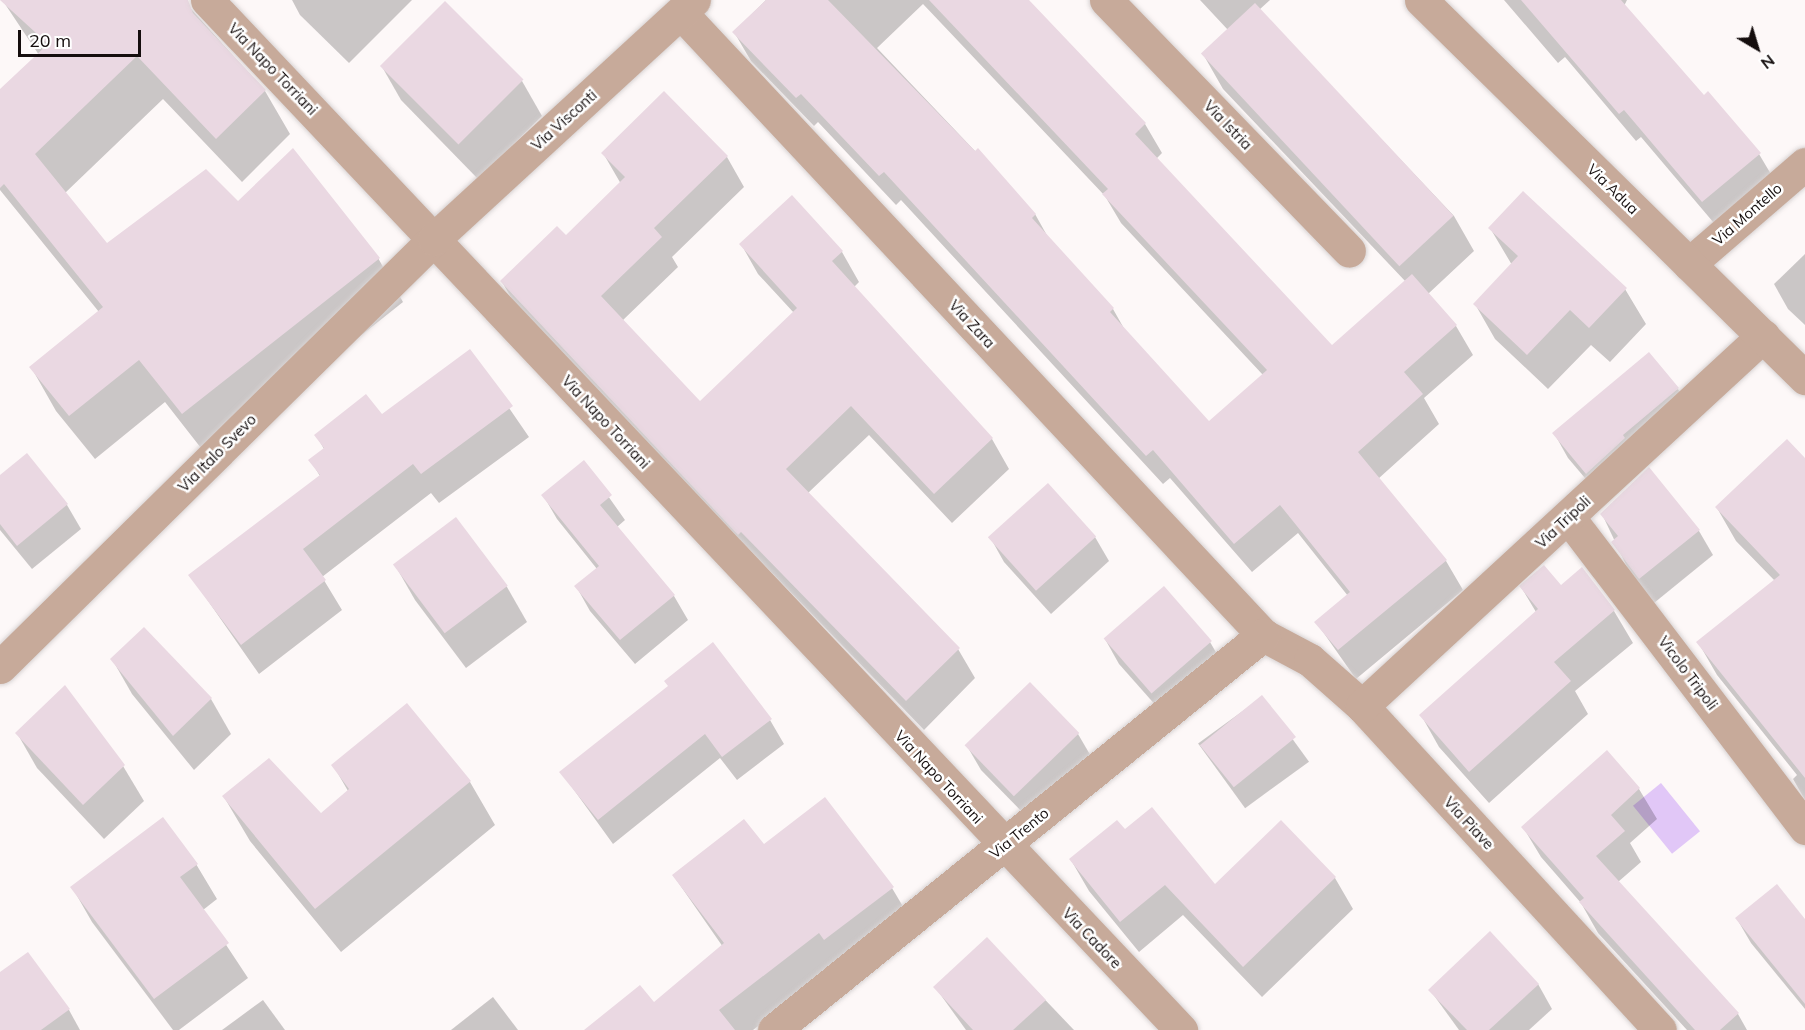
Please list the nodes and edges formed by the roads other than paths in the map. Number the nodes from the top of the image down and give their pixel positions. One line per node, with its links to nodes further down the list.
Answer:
1 (207, 0): 6 (street, Via Napo Torriani)
2 (1107, 0): 7 (street, Via Istria)
3 (1420, 0): 8 (street, Via Adua)
4 (687, 6): 6 (street, Via Visconti); 12 (street, Via Zara)
5 (1805, 164): 8 (street, Via Montello)
6 (434, 239): 13 (street, Via Italo Svevo); 16 (street, Via Napo Torriani)
7 (1348, 250)
8 (1689, 264): 9 (street, Via Adua)
9 (1763, 336): 10 (street, Via Adua); 11 (street, Via Tripoli)
10 (1805, 378)
11 (1569, 518): 14 (street, Via Tripoli); 15 (street, Vicolo Tripoli)
12 (1263, 635): 14 (street, Via Piave); 16 (street, Via Trento)
13 (0, 667)
14 (1362, 706): 19 (street, Via Piave)
15 (1805, 828)
16 (1004, 846): 17 (street, Via Trento); 18 (street, Via Cadore)
17 (774, 1030)
18 (1181, 1030)
19 (1660, 1030)

